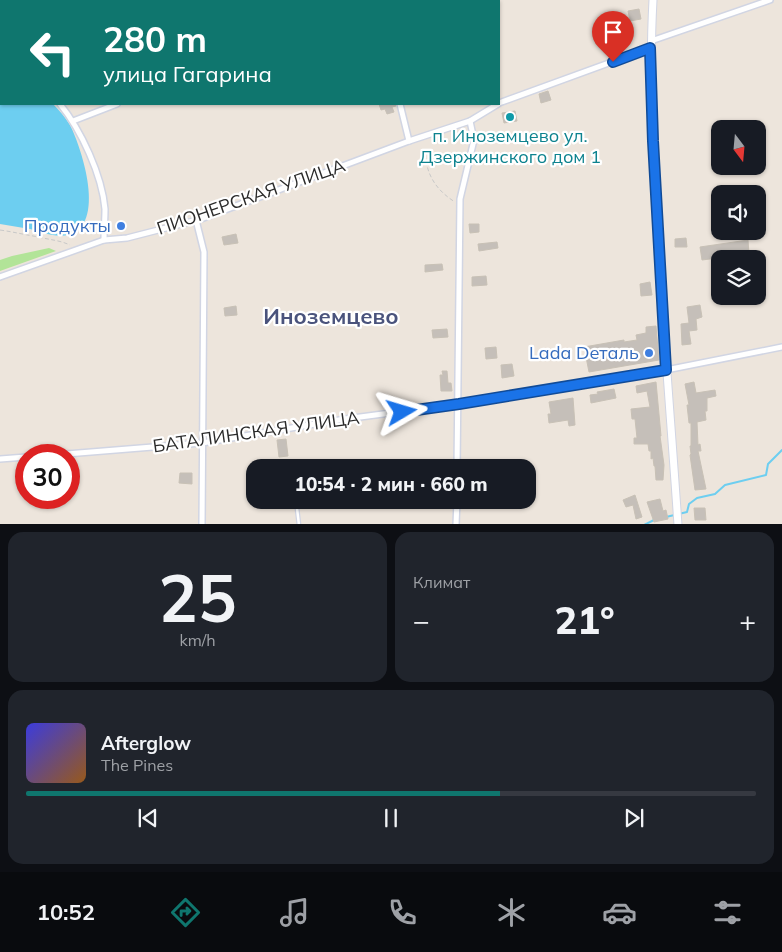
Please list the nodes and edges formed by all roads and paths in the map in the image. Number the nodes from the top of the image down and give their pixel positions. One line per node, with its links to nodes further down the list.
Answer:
1 (653, 0): 3 (main road)
2 (770, 0): 3 (street, ПИОНЕРСКАЯ УЛИЦА)
3 (651, 44): 4 (street, ПИОНЕРСКАЯ УЛИЦА); 20 (main road)
4 (500, 103)
5 (61, 105): 9 (street)
6 (114, 105): 9 (street)
7 (400, 105): 11 (street)
8 (496, 105): 10 (street, ПИОНЕРСКАЯ УЛИЦА)
9 (73, 121): 16 (street)
10 (470, 121): 11 (street, ПИОНЕРСКАЯ УЛИЦА); 13 (street)
11 (409, 141): 14 (street, ПИОНЕРСКАЯ УЛИЦА)
12 (426, 161): 13 (path)
13 (460, 205): 21 (street)
14 (196, 220): 16 (street, ПИОНЕРСКАЯ УЛИЦА); 22 (street)
15 (0, 230): 17 (path)
16 (104, 240): 17 (street, ПИОНЕРСКАЯ УЛИЦА)
17 (78, 249): 18 (street, ПИОНЕРСКАЯ УЛИЦА)
18 (0, 277)
19 (782, 347): 20 (street, БАТАЛИНСКАЯ УЛИЦА)
20 (666, 370): 21 (street, БАТАЛИНСКАЯ УЛИЦА); 32 (main road)
21 (459, 404): 22 (street, БАТАЛИНСКАЯ УЛИЦА); 26 (street)
22 (202, 444): 23 (street, БАТАЛИНСКАЯ УЛИЦА); 29 (street)
23 (80, 453)
24 (15, 458): 25 (street)
25 (0, 459)
26 (457, 459)
27 (297, 509): 30 (lane)
28 (457, 509): 31 (street)
29 (202, 524)
30 (299, 524)
31 (456, 524)
32 (678, 524)

